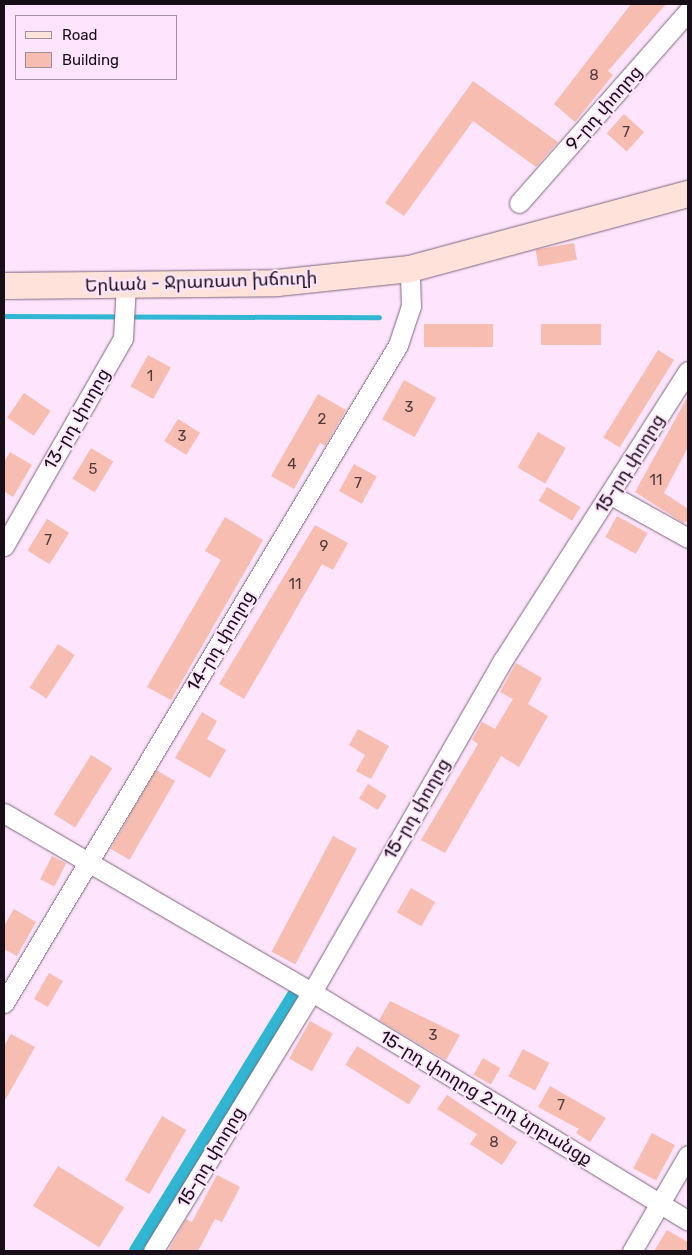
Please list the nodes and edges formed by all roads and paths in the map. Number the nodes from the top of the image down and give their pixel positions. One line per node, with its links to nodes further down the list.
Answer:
1 (688, 11): 3 (street, 9-րդ փողոց)
2 (688, 194): 4 (main road, Երևան - Ջրառատ խճուղի)
3 (519, 203)
4 (410, 269): 5 (main road, Երևան - Ջրառատ խճուղի); 12 (street, 14-րդ փողոց)
5 (126, 285): 6 (main road, Երևան - Ջրառատ խճուղի); 10 (street, 13-րդ փողոց)
6 (4, 286)
7 (688, 371): 8 (street, 15-րդ փողոց)
8 (610, 496): 9 (street); 13 (street, 15-րդ փողոց)
9 (688, 538)
10 (4, 546)
11 (4, 813): 12 (street, 15-րդ փողոց 2-րդ նրբանցք)
12 (87, 865): 13 (street, 15-րդ փողոց 2-րդ նրբանցք); 14 (street, 14-րդ փողոց)
13 (312, 992): 16 (street, 15-րդ փողոց 2-րդ նրբանցք); 18 (street, 15-րդ փողոց)
14 (4, 1003)
15 (688, 1155): 16 (street)
16 (660, 1204): 17 (street, 15-րդ փողոց 2-րդ նրբանցք); 19 (street)
17 (688, 1221)
18 (154, 1251)
19 (632, 1251)

